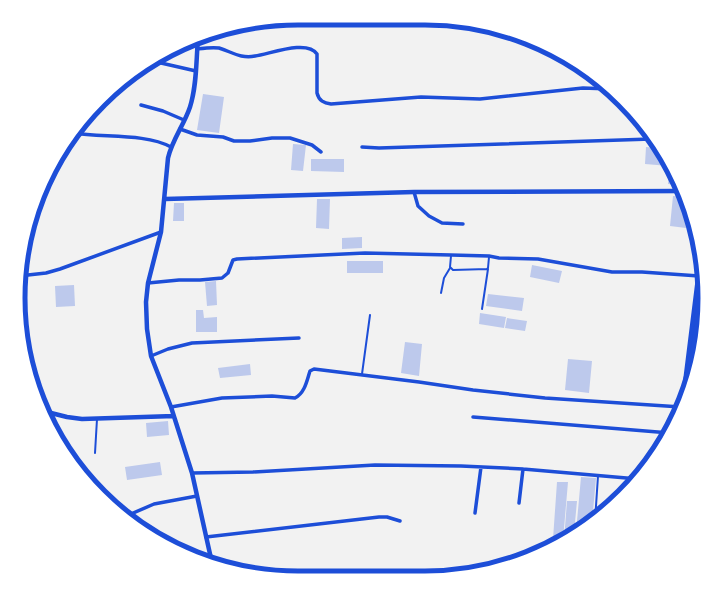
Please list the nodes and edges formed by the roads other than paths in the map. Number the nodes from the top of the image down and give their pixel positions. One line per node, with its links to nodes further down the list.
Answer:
1 (197, 44): 2 (street)
2 (198, 49): 4 (street); 5 (street)
3 (161, 63): 4 (street)
4 (196, 71): 7 (street)
5 (600, 89)
6 (141, 105): 7 (street)
7 (184, 120): 8 (street)
8 (180, 129): 11 (street); 13 (street)
9 (79, 134): 11 (street)
10 (647, 139): 12 (street)
11 (171, 146): 16 (street)
12 (362, 146)
13 (321, 152)
14 (676, 191): 15 (street)
15 (414, 192): 16 (street); 17 (street)
16 (165, 199): 18 (street)
17 (463, 224)
18 (161, 232): 23 (street); 25 (street)
19 (451, 255): 20 (street); 21 (lane); 25 (street)
20 (489, 256): 22 (lane); 24 (street)
21 (450, 268): 22 (lane); 27 (lane)
22 (488, 269): 28 (lane)
23 (26, 275)
24 (697, 276)
25 (148, 283): 31 (street)
26 (697, 288): 32 (main road)
27 (441, 293)
28 (482, 309)
29 (370, 315): 33 (lane)
30 (299, 338): 31 (street)
31 (151, 356): 35 (street)
32 (687, 370): 34 (main road)
33 (362, 374): 35 (street); 36 (street)
34 (687, 376)
35 (171, 407): 38 (street)
36 (675, 407)
37 (50, 413): 40 (street)
38 (174, 416): 40 (street); 45 (street)
39 (473, 417): 41 (street)
40 (97, 419): 42 (lane)
41 (662, 432)
42 (95, 453)
43 (480, 467): 44 (street); 45 (street); 51 (street)
44 (523, 469): 46 (street); 49 (street)
45 (192, 472): 48 (street)
46 (598, 476): 47 (street); 50 (lane)
47 (630, 478)
48 (197, 496): 52 (street); 54 (street)
49 (519, 503)
50 (596, 511)
51 (475, 513)
52 (131, 514)
53 (400, 521): 54 (street)
54 (206, 537): 55 (street)
55 (211, 557)

